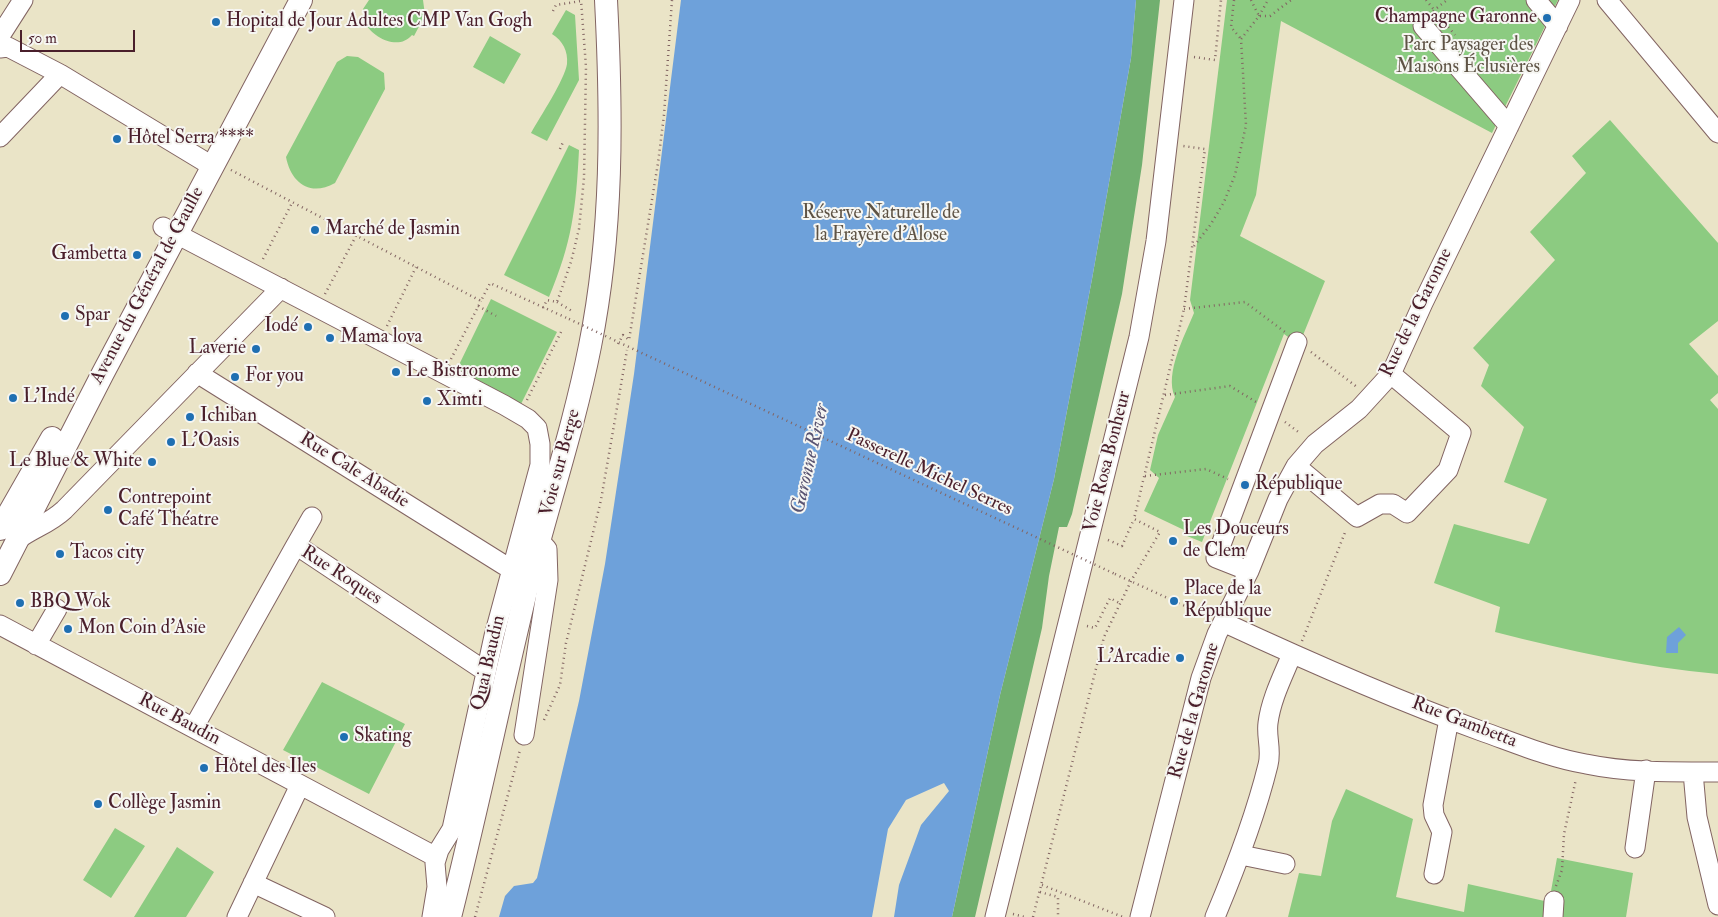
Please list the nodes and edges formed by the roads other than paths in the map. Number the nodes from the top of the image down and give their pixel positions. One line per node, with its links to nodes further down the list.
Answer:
1 (23, 0): 11 (street)
2 (284, 0): 17 (main road, Avenue du Général de Gaulle)
3 (302, 0): 17 (main road, Avenue du Général de Gaulle)
4 (606, 0): 26 (main road, Voie sur Berge)
5 (1184, 0): 51 (street, Voie Rosa Bonheur)
6 (1536, 0): 10 (street)
7 (1570, 0): 10 (street, Rue de la Garonne)
8 (1607, 0): 15 (street)
9 (1423, 26): 14 (street)
10 (1558, 26): 14 (street, Rue de la Garonne)
11 (0, 36)
12 (0, 48): 13 (street)
13 (60, 74): 16 (street); 17 (street)
14 (1509, 126): 22 (street, Rue de la Garonne)
15 (1718, 133)
16 (0, 137)
17 (213, 164): 18 (main road, Avenue du Général de Gaulle)
18 (170, 230): 19 (street, Quai Baudin); 25 (main road, Avenue du Général de Gaulle)
19 (281, 288): 21 (street); 28 (street, Quai Baudin)
20 (1297, 342): 29 (street)
21 (198, 373): 25 (street); 28 (street, Rue Cale Abadie)
22 (1391, 374): 23 (street, Rue de la Garonne); 23 (street)
23 (1296, 466): 29 (street, Rue de la Garonne)
24 (312, 517): 27 (street)
25 (8, 535): 30 (main road, Avenue du Général de Gaulle)
26 (539, 540): 39 (street); 56 (main road, Voie sur Berge)
27 (296, 545): 36 (street, Rue Roques); 38 (street, Rue Roques)
28 (512, 568): 36 (street, Quai Baudin)
29 (1249, 571): 32 (street, Rue de la Garonne)
30 (0, 574)
31 (57, 609): 34 (street)
32 (1223, 622): 35 (street, Rue Gambetta); 57 (street, Rue de la Garonne)
33 (0, 625): 34 (street, Rue Baudin)
34 (36, 645): 38 (street, Rue Baudin)
35 (1294, 655): 37 (street, Rue Gambetta); 45 (street)
36 (486, 669): 46 (street, Quai Baudin)
37 (1449, 719): 40 (street, Rue Gambetta); 48 (street)
38 (194, 727): 43 (street, Rue Baudin)
39 (524, 736)
40 (1646, 770): 41 (street, Rue Gambetta); 44 (street)
41 (1693, 772): 42 (street, Rue Gambetta); 50 (street)
42 (1718, 772)
43 (300, 785): 46 (street, Rue Baudin); 49 (street)
44 (1636, 848)
45 (1241, 855): 47 (street); 58 (street)
46 (436, 857): 55 (street)
47 (1284, 864)
48 (1434, 874)
49 (254, 883): 53 (street); 54 (street)
50 (1718, 905)
51 (1003, 915)
52 (1718, 916): 59 (street)
53 (237, 917)
54 (325, 917)
55 (432, 917)
56 (450, 917)
57 (1140, 917)
58 (1215, 917)
59 (1712, 917)

